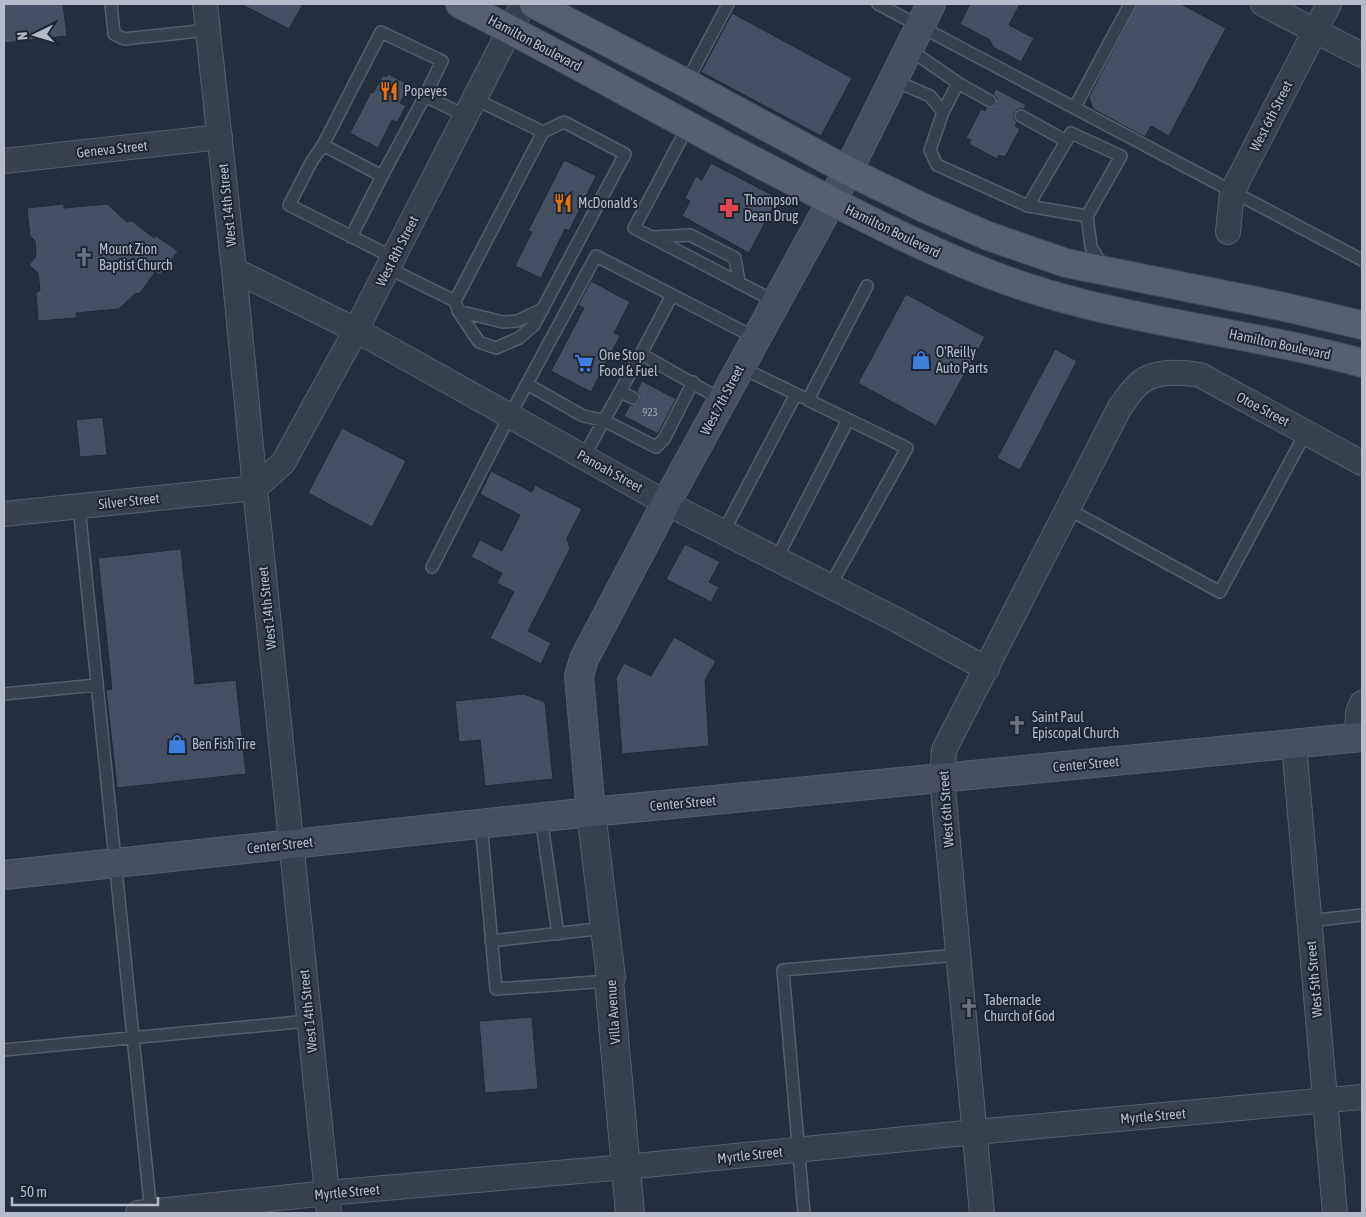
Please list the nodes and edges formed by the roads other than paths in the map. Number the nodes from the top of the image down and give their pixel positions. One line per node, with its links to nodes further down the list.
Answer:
1 (111, 4): 12 (lane)
2 (205, 4): 12 (street, West 14th Street)
3 (460, 4): 13 (main road, Hamilton Boulevard)
4 (523, 4): 13 (street, West 8th Street)
5 (534, 4): 17 (main road)
6 (728, 4): 17 (lane)
7 (878, 4): 11 (lane)
8 (1130, 4): 21 (lane)
9 (1263, 4): 14 (street)
10 (1330, 4): 14 (street, West 6th Street)
11 (920, 26): 16 (main road, West 7th Street); 18 (lane); 21 (lane)
12 (208, 30): 27 (street, West 14th Street)
13 (510, 30): 22 (street, West 8th Street); 25 (main road, Hamilton Boulevard)
14 (1315, 31): 15 (street); 33 (street, West 6th Street)
15 (1362, 55)
16 (893, 80): 23 (lane); 31 (main road, West 7th Street)
17 (686, 83): 31 (main road)
18 (958, 83): 20 (lane); 23 (lane)
19 (424, 96): 22 (lane); 29 (lane); 32 (lane)
20 (990, 101)
21 (1075, 107): 33 (lane)
22 (470, 108): 26 (lane); 41 (street, West 8th Street)
23 (943, 112): 35 (lane)
24 (1021, 116): 28 (lane)
25 (688, 126): 34 (main road, Hamilton Boulevard); 39 (lane)
26 (543, 132): 48 (lane); 49 (lane)
27 (220, 136): 30 (street, Geneva Street); 42 (street, West 14th Street)
28 (1066, 141): 35 (lane); 36 (lane)
29 (323, 145): 32 (lane); 38 (lane)
30 (4, 161)
31 (848, 171): 34 (main road, West 7th Street); 43 (main road)
32 (382, 176): 38 (lane)
33 (1232, 192): 37 (street, West 6th Street); 40 (lane)
34 (831, 201): 47 (main road, West 7th Street); 54 (main road, Hamilton Boulevard)
35 (1028, 206): 36 (lane)
36 (1087, 216): 43 (lane)
37 (1228, 232)
38 (351, 236): 41 (lane)
39 (651, 237): 44 (lane); 44 (lane)
40 (1362, 260)
41 (391, 263): 48 (lane); 51 (street, West 8th Street)
42 (234, 270): 51 (street, Panoah Street); 70 (street, West 14th Street)
43 (1106, 271): 50 (main road)
44 (739, 282): 47 (lane)
45 (867, 286): 63 (lane)
46 (672, 295): 52 (lane); 53 (lane); 58 (lane)
47 (776, 302): 52 (main road, West 7th Street)
48 (457, 306): 49 (lane); 49 (lane)
49 (543, 309)
50 (1362, 325)
51 (356, 330): 64 (street, Panoah Street); 70 (street, West 8th Street)
52 (756, 338): 55 (main road, West 7th Street)
53 (641, 354): 57 (lane); 59 (lane)
54 (1362, 363)
55 (740, 367): 60 (lane); 62 (main road, West 7th Street)
56 (1158, 375): 67 (street, Otoe Street); 73 (street, West 6th Street)
57 (693, 382): 62 (lane); 65 (lane)
58 (527, 384): 64 (lane); 65 (lane)
59 (621, 392): 61 (lane); 65 (lane)
60 (796, 394): 63 (lane); 75 (lane)
61 (633, 398)
62 (722, 400): 71 (main road, West 7th Street)
63 (808, 400): 66 (lane)
64 (510, 415): 68 (street, Panoah Street); 77 (lane)
65 (603, 420): 68 (lane)
66 (848, 420): 76 (lane); 78 (lane)
67 (1306, 432): 69 (street, Otoe Street); 73 (lane)
68 (584, 456): 71 (street, Panoah Street)
69 (1362, 463)
70 (255, 488): 72 (street, Silver Street); 89 (street, West 14th Street)
71 (666, 502): 75 (street, Panoah Street); 86 (main road, West 7th Street)
72 (79, 506): 74 (street, Silver Street); 80 (lane)
73 (1068, 509): 79 (street, West 6th Street)
74 (4, 514)
75 (724, 532): 76 (street, Panoah Street)
76 (777, 558): 78 (street, Panoah Street)
77 (432, 567)
78 (830, 586): 79 (street, Panoah Street)
79 (987, 669): 85 (street, West 6th Street)
80 (97, 684): 81 (lane); 90 (lane)
81 (4, 694)
82 (1362, 703): 83 (street)
83 (1360, 737): 84 (main road, Center Street)
84 (1294, 745): 85 (main road, Center Street); 93 (street, West 5th Street)
85 (942, 778): 86 (main road, Center Street); 97 (street, West 6th Street)
86 (591, 812): 87 (main road, Center Street); 94 (street, Villa Avenue)
87 (541, 818): 88 (main road, Center Street); 95 (lane)
88 (481, 823): 89 (main road, Center Street); 96 (lane)
89 (291, 843): 90 (main road, Center Street); 99 (street, West 14th Street)
90 (115, 863): 91 (main road, Center Street); 100 (lane)
91 (4, 875)
92 (1362, 915): 93 (lane)
93 (1309, 921): 103 (street, West 5th Street)
94 (605, 928): 95 (lane); 98 (street, Villa Avenue)
95 (558, 934): 96 (lane)
96 (491, 941): 98 (lane)
97 (959, 955): 104 (street, West 6th Street); 105 (lane)
98 (609, 981): 106 (street, Villa Avenue)
99 (309, 1020): 100 (lane); 107 (street, West 14th Street)
100 (134, 1037): 101 (lane); 108 (lane)
101 (4, 1050)
102 (1362, 1097): 103 (street, Myrtle Street)
103 (1324, 1101): 104 (street, Myrtle Street); 112 (street, West 5th Street)
104 (975, 1132): 105 (street, Myrtle Street); 111 (street, West 6th Street)
105 (798, 1150): 106 (street, Myrtle Street); 110 (lane)
106 (626, 1167): 107 (street, Myrtle Street); 109 (street, Villa Avenue)
107 (328, 1203): 108 (street, Myrtle Street)
108 (147, 1213)
109 (630, 1213)
110 (804, 1213)
111 (982, 1213)
112 (1334, 1213)

